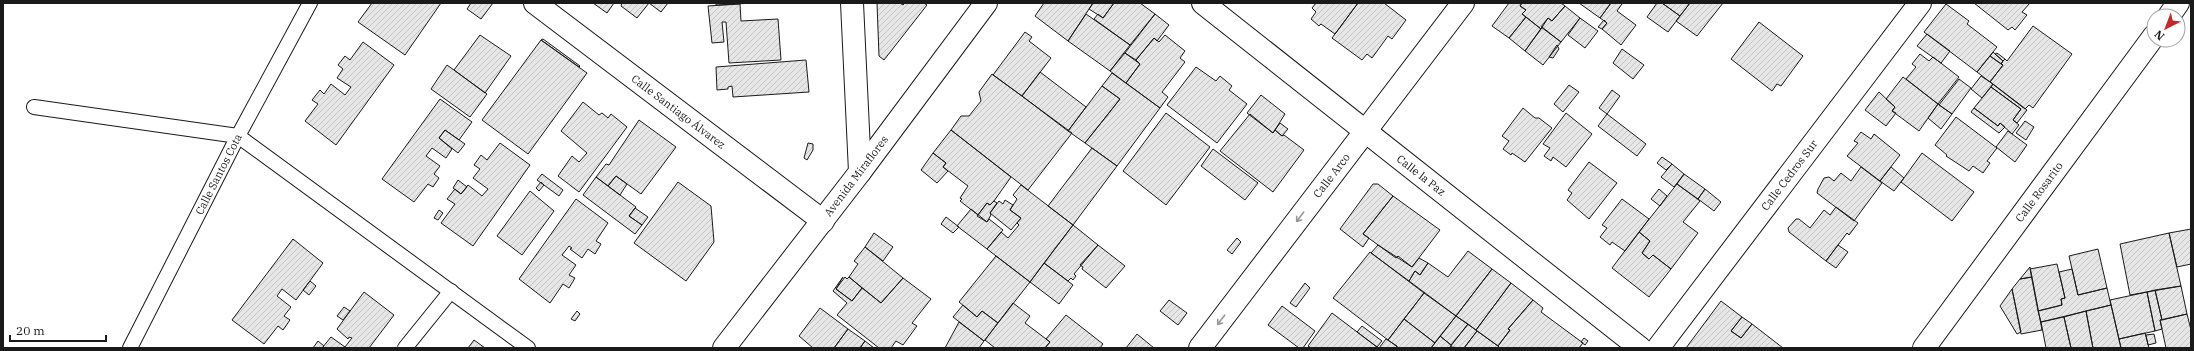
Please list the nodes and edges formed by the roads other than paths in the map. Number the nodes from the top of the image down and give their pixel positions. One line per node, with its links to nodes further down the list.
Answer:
1 (310, 3): 11 (lane, Calle Santos Cota)
2 (535, 3): 13 (street, Calle Santiago Álvarez)
3 (852, 3): 12 (street)
4 (986, 3): 12 (street, Avenida Miraflores)
5 (1203, 3): 10 (street, Calle la Paz)
6 (1463, 3): 10 (street, Calle Arco)
7 (1920, 3): 21 (street, Calle Cedros Sur)
8 (2146, 47): 22 (street, Calle Rosarito)
9 (34, 107): 11 (lane)
10 (1366, 131): 19 (street, Calle Arco, one-way to 19); 20 (street, Calle la Paz)
11 (238, 136): 14 (lane); 15 (lane, Calle Santos Cota)
12 (860, 172): 13 (street, Avenida Miraflores)
13 (823, 221): 18 (street, Avenida Miraflores)
14 (451, 291): 16 (lane); 17 (lane)
15 (130, 348)
16 (405, 348)
17 (528, 348)
18 (724, 348)
19 (1200, 348)
20 (1640, 348)
21 (1658, 348)
22 (1924, 348)

